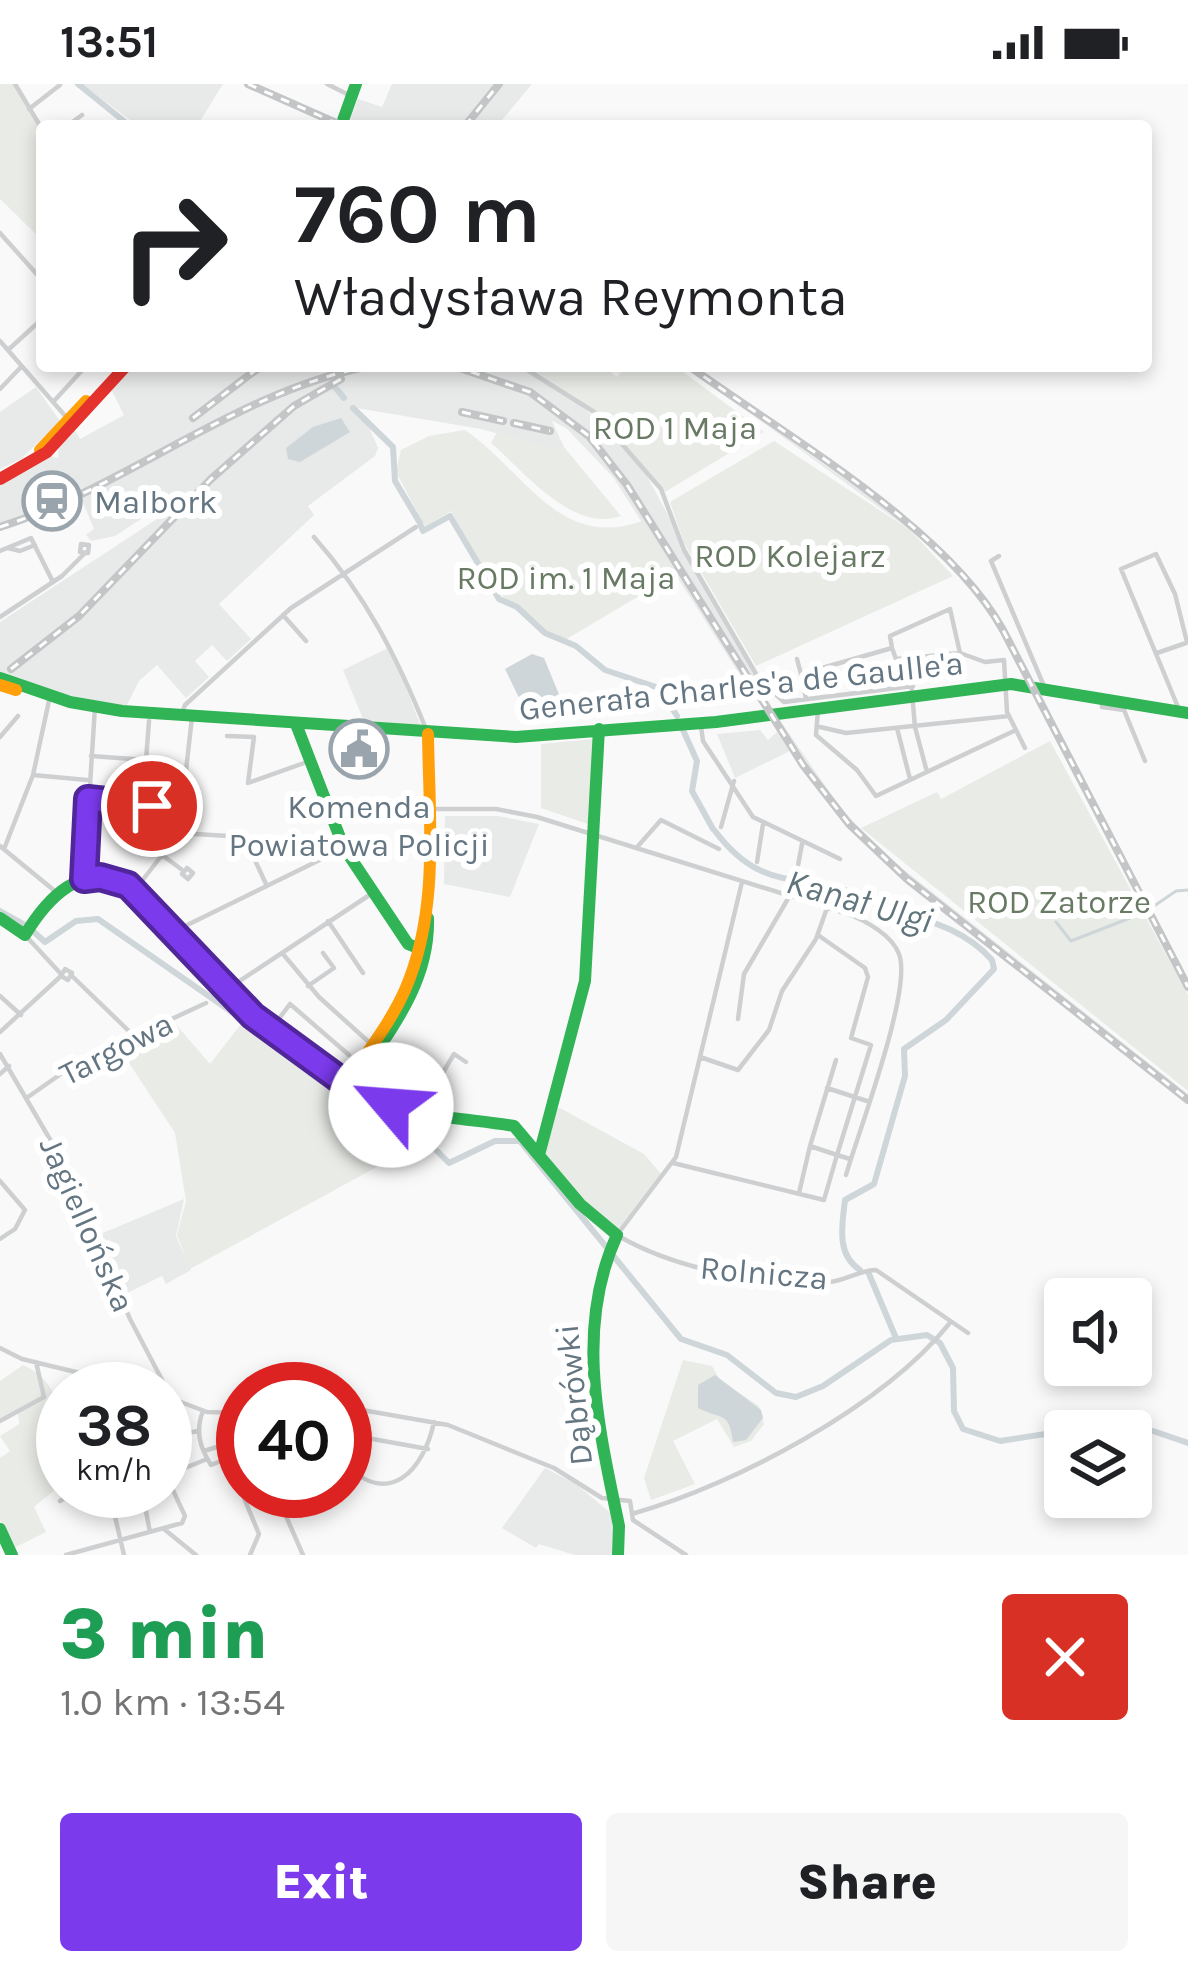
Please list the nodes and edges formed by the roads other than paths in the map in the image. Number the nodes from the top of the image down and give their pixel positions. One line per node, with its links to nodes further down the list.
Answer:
1 (15, 84): 5 (street)
2 (327, 84): 4 (street)
3 (60, 85): 5 (street)
4 (354, 90): 9 (street)
5 (29, 109): 7 (street)
6 (82, 115): 8 (street)
7 (36, 120)
8 (75, 120)
9 (343, 120)
10 (0, 233): 11 (street)
11 (36, 273)
12 (36, 324): 14 (street)
13 (0, 341): 14 (street)
14 (8, 350): 15 (street)
15 (22, 367): 19 (street); 20 (street)
16 (80, 372): 20 (street)
17 (117, 372): 21 (street)
18 (531, 372): 46 (street)
19 (0, 388)
20 (53, 401): 21 (street)
21 (71, 422): 22 (street)
22 (0, 476)
23 (416, 527): 28 (street)
24 (314, 537): 28 (street)
25 (4, 550): 29 (street)
26 (82, 552): 29 (street)
27 (999, 556): 42 (street)
28 (346, 572): 30 (street); 61 (street)
29 (53, 582): 31 (street)
30 (283, 615): 32 (street); 51 (street)
31 (0, 616)
32 (306, 640)
33 (1187, 642): 36 (street); 36 (street)
34 (892, 648): 35 (street); 38 (street); 39 (street)
35 (960, 653): 38 (street); 41 (street)
36 (1157, 653): 49 (street)
37 (797, 658): 39 (street)
38 (909, 658): 43 (street)
39 (801, 674): 46 (street)
40 (0, 681): 45 (street, Generała Charles'a de Gaulle'a)
41 (1005, 684): 42 (street, Generała Charles'a de Gaulle'a); 43 (street, Generała Charles'a de Gaulle'a); 52 (street)
42 (1044, 686): 44 (street, Generała Charles'a de Gaulle'a)
43 (913, 690): 46 (street); 54 (street, Generała Charles'a de Gaulle'a); 57 (street)
44 (1101, 695): 49 (street, Generała Charles'a de Gaulle'a); 66 (street)
45 (49, 698): 47 (street, Generała Charles'a de Gaulle'a); 69 (street)
46 (806, 699)
47 (95, 707): 51 (street, Generała Charles'a de Gaulle'a); 65 (street)
48 (818, 710): 56 (street)
49 (1184, 712)
50 (18, 716): 63 (street)
51 (187, 716): 55 (street, Generała Charles'a de Gaulle'a); 75 (street)
52 (1009, 716): 57 (street); 60 (street)
53 (149, 721): 65 (street)
54 (700, 722): 59 (street, Generała Charles'a de Gaulle'a); 72 (street)
55 (296, 724): 61 (street, Generała Charles'a de Gaulle'a); 67 (street)
56 (820, 727): 58 (street); 70 (street)
57 (914, 727): 58 (street); 68 (street)
58 (897, 728): 70 (street)
59 (599, 729): 61 (street, Generała Charles'a de Gaulle'a); 79 (street)
60 (1016, 730): 64 (street); 68 (street)
61 (428, 734): 74 (street)
62 (226, 736): 67 (street)
63 (0, 737)
64 (1024, 748)
65 (91, 756): 71 (street)
66 (1145, 761)
67 (308, 762): 83 (street)
68 (926, 772): 70 (street)
69 (33, 775): 71 (street); 82 (street)
70 (910, 779)
71 (90, 780): 73 (street)
72 (734, 781): 76 (street); 77 (street)
73 (88, 799): 75 (street); 90 (street)
74 (428, 809): 79 (street); 103 (street)
75 (182, 810): 78 (street)
76 (763, 824): 80 (street); 87 (street)
77 (721, 827)
78 (178, 832): 85 (street); 92 (street)
79 (593, 835): 81 (street); 134 (street)
80 (802, 844): 86 (street); 89 (street)
81 (638, 846): 84 (street); 91 (street)
82 (2, 848): 94 (street)
83 (344, 848): 92 (street); 95 (street)
84 (719, 849)
85 (162, 855): 88 (street); 93 (street)
86 (840, 859)
87 (757, 862)
88 (183, 870)
89 (796, 876)
90 (84, 879): 93 (street); 94 (street)
91 (742, 882): 96 (street); 122 (street)
92 (267, 886): 101 (street)
93 (135, 890): 101 (street)
94 (56, 892): 100 (street)
95 (374, 892): 99 (street); 103 (street)
96 (789, 897): 97 (street); 113 (street)
97 (827, 908): 102 (street); 119 (street)
98 (0, 918): 100 (street)
99 (328, 921): 105 (street); 106 (street)
100 (25, 934): 107 (street)
101 (170, 934): 109 (street)
102 (818, 935): 118 (street); 122 (street)
103 (423, 950): 117 (street); 127 (street)
104 (323, 953): 108 (street)
105 (283, 954): 108 (street); 109 (street)
106 (363, 973)
107 (65, 976): 112 (street); 116 (street)
108 (308, 986): 117 (street)
109 (229, 988): 114 (street)
110 (0, 996): 112 (street)
111 (206, 1003): 116 (street, Targowa)
112 (21, 1015): 115 (street)
113 (738, 1019)
114 (271, 1030): 121 (street); 127 (street)
115 (0, 1032)
116 (134, 1036): 129 (street, Targowa)
117 (372, 1044): 127 (street)
118 (871, 1045): 119 (street); 130 (street)
119 (884, 1049): 131 (street)
120 (0, 1054): 125 (street, Jagiellońska)
121 (349, 1055)
122 (700, 1058): 137 (street)
123 (836, 1060): 128 (street)
124 (466, 1062): 132 (street)
125 (9, 1066): 126 (street); 129 (street, Jagiellońska)
126 (0, 1074)
127 (349, 1085): 132 (street)
128 (827, 1088): 130 (street); 133 (street)
129 (28, 1096): 146 (street, Jagiellońska)
130 (854, 1097): 131 (street); 135 (street)
131 (868, 1101): 136 (street)
132 (400, 1107): 134 (street)
133 (810, 1146): 135 (street); 140 (street)
134 (539, 1155): 142 (street)
135 (837, 1155): 136 (street); 140 (street)
136 (850, 1159): 138 (street)
137 (673, 1163): 140 (street); 142 (street)
138 (845, 1175)
139 (0, 1180): 141 (street)
140 (799, 1193)
141 (0, 1239)
142 (612, 1245): 143 (street, Rolnicza); 161 (street, Dąbrówki)
143 (949, 1324): 144 (street, Rolnicza); 162 (street)
144 (968, 1333)
145 (0, 1348): 147 (street)
146 (153, 1362)
147 (36, 1363)
148 (36, 1401): 153 (street)
149 (192, 1406): 150 (street)
150 (203, 1411): 151 (street); 155 (street)
151 (216, 1412)
152 (372, 1412): 154 (street)
153 (0, 1421)
154 (434, 1422): 158 (street); 161 (street)
155 (197, 1431): 156 (street); 159 (street)
156 (192, 1432)
157 (372, 1439): 158 (street)
158 (428, 1449): 160 (street)
159 (192, 1462)
160 (372, 1480)
161 (613, 1496): 162 (street); 178 (street, Dąbrówki)
162 (634, 1517): 179 (street)
163 (115, 1518): 171 (street)
164 (147, 1518): 170 (street)
165 (183, 1518): 169 (street)
166 (253, 1518): 177 (street)
167 (286, 1518): 172 (street)
168 (0, 1529): 173 (street)
169 (164, 1529): 170 (street); 176 (street)
170 (150, 1532): 171 (street)
171 (120, 1539): 174 (street); 175 (street)
172 (303, 1554)
173 (13, 1555)
174 (66, 1555)
175 (124, 1555)
176 (196, 1555)
177 (250, 1555)
178 (618, 1555)
179 (686, 1555)

